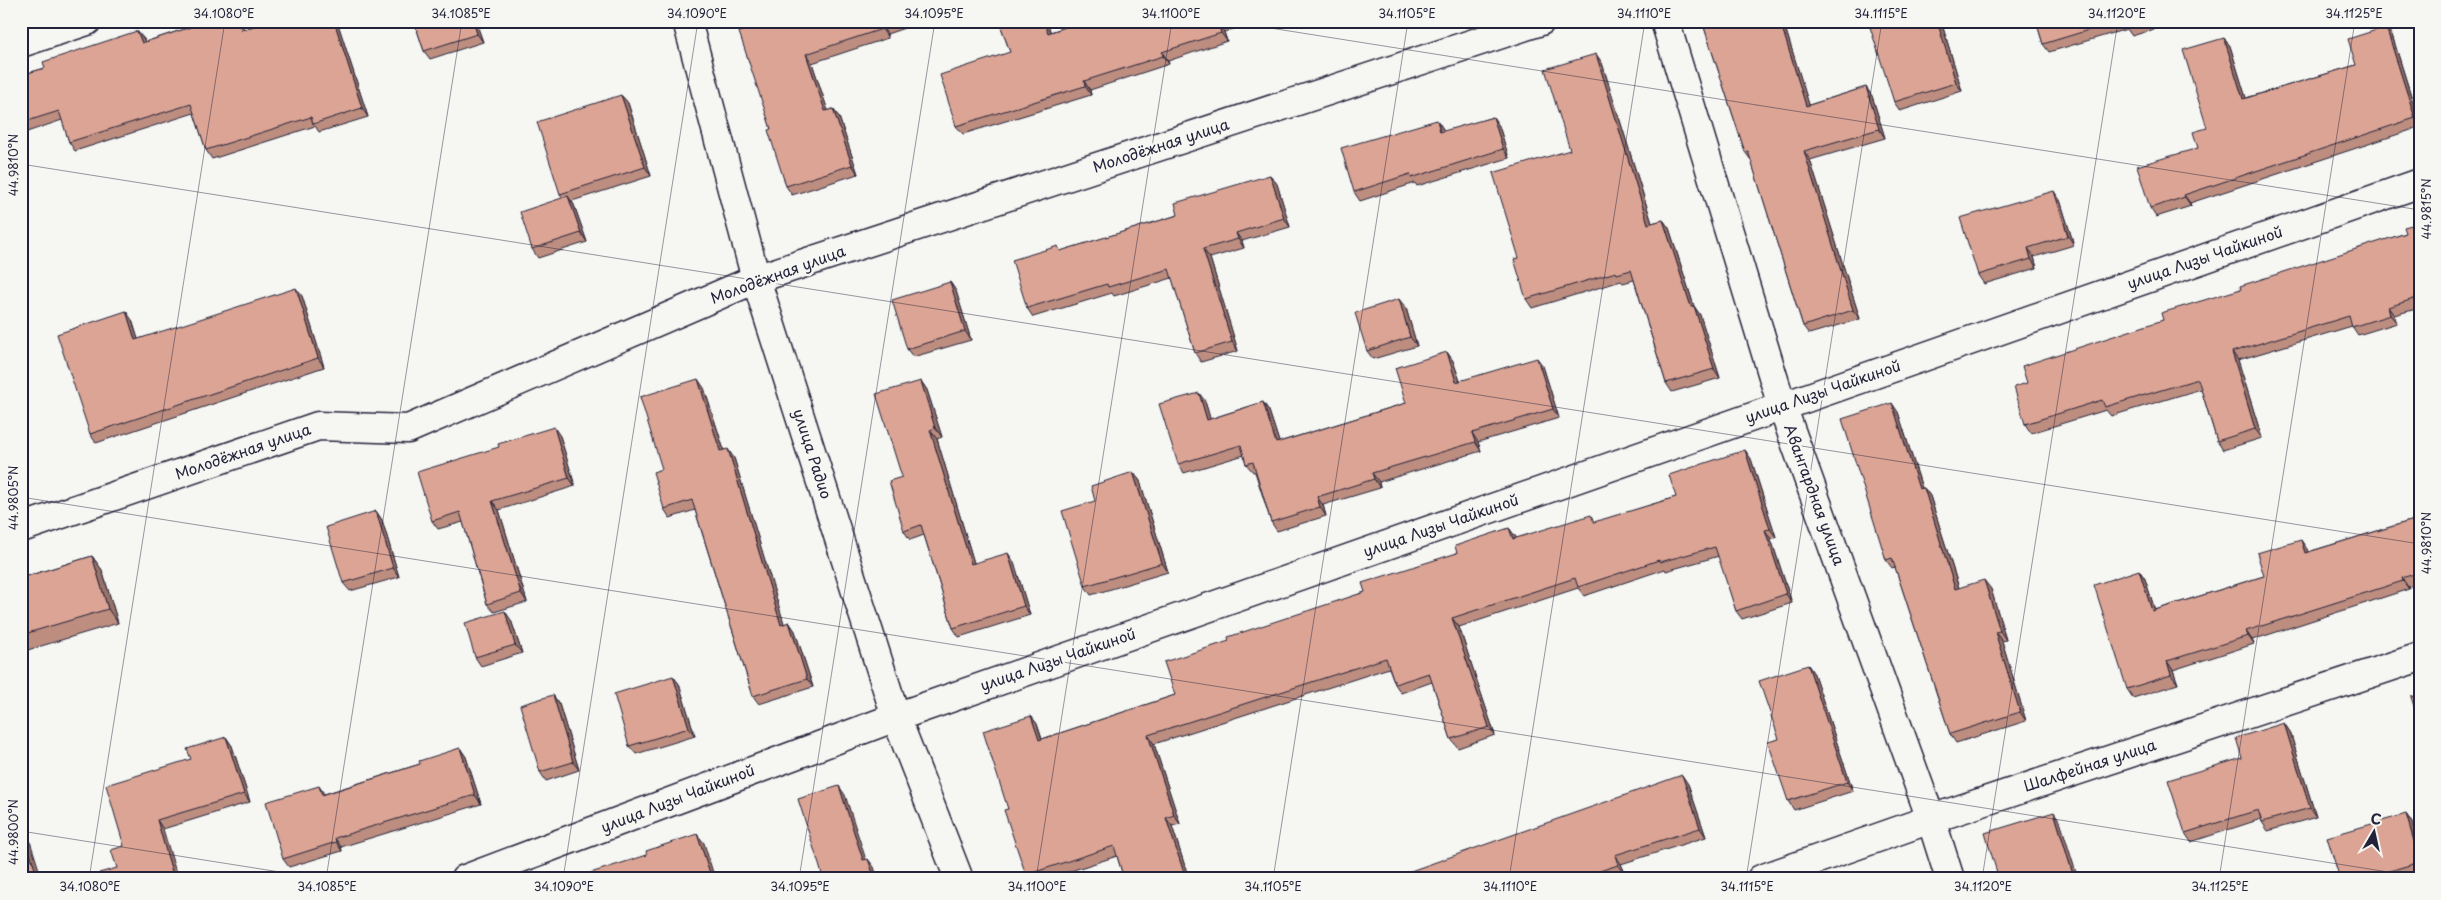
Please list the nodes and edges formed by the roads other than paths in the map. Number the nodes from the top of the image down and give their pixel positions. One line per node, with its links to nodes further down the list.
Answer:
1 (87, 21): 5 (street)
2 (687, 21): 7 (street, улица Радио)
3 (1541, 21): 7 (street, Молодёжная улица)
4 (1665, 21): 8 (street, Авангардная улица)
5 (21, 43)
6 (2420, 183): 8 (street, улица Лизы Чайкиной)
7 (756, 279): 9 (street, Молодёжная улица); 11 (street, улица Радио)
8 (1782, 406): 11 (street, улица Лизы Чайкиной); 12 (street, Авангардная улица)
9 (21, 528)
10 (2420, 656): 12 (street, Шалфейная улица)
11 (896, 717): 13 (street, улица Лизы Чайкиной); 14 (street, улица Радио)
12 (1931, 819): 15 (street, Шалфейная улица); 16 (street, Авангардная улица)
13 (465, 879)
14 (959, 879)
15 (1761, 879)
16 (1950, 879)

